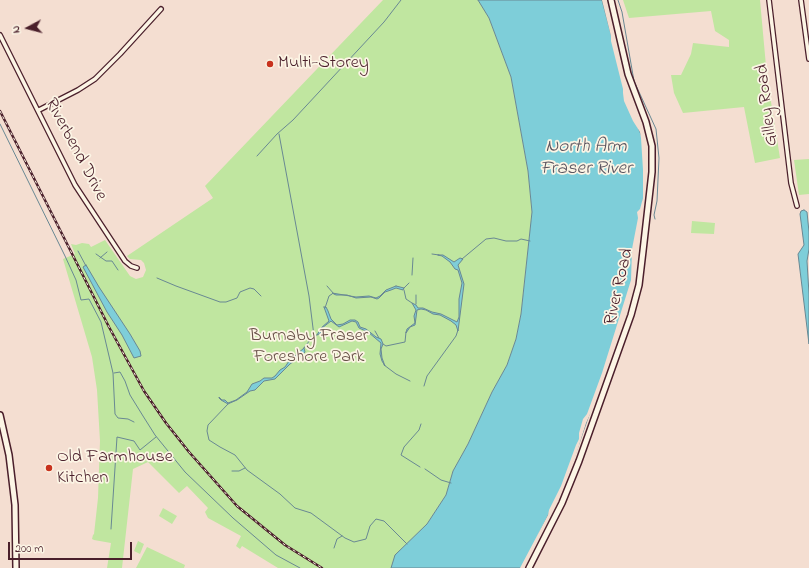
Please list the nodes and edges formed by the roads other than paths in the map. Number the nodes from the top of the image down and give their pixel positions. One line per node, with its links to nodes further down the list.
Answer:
1 (611, 0): 12 (street, River Road)
2 (769, 0): 8 (street, Gilley Road)
3 (801, 0): 6 (street)
4 (161, 9): 7 (street)
5 (0, 35): 7 (street, Riverbend Drive)
6 (809, 59)
7 (39, 110): 9 (street, Riverbend Drive)
8 (797, 206)
9 (137, 268)
10 (0, 415): 11 (street)
11 (16, 568)
12 (529, 568)

